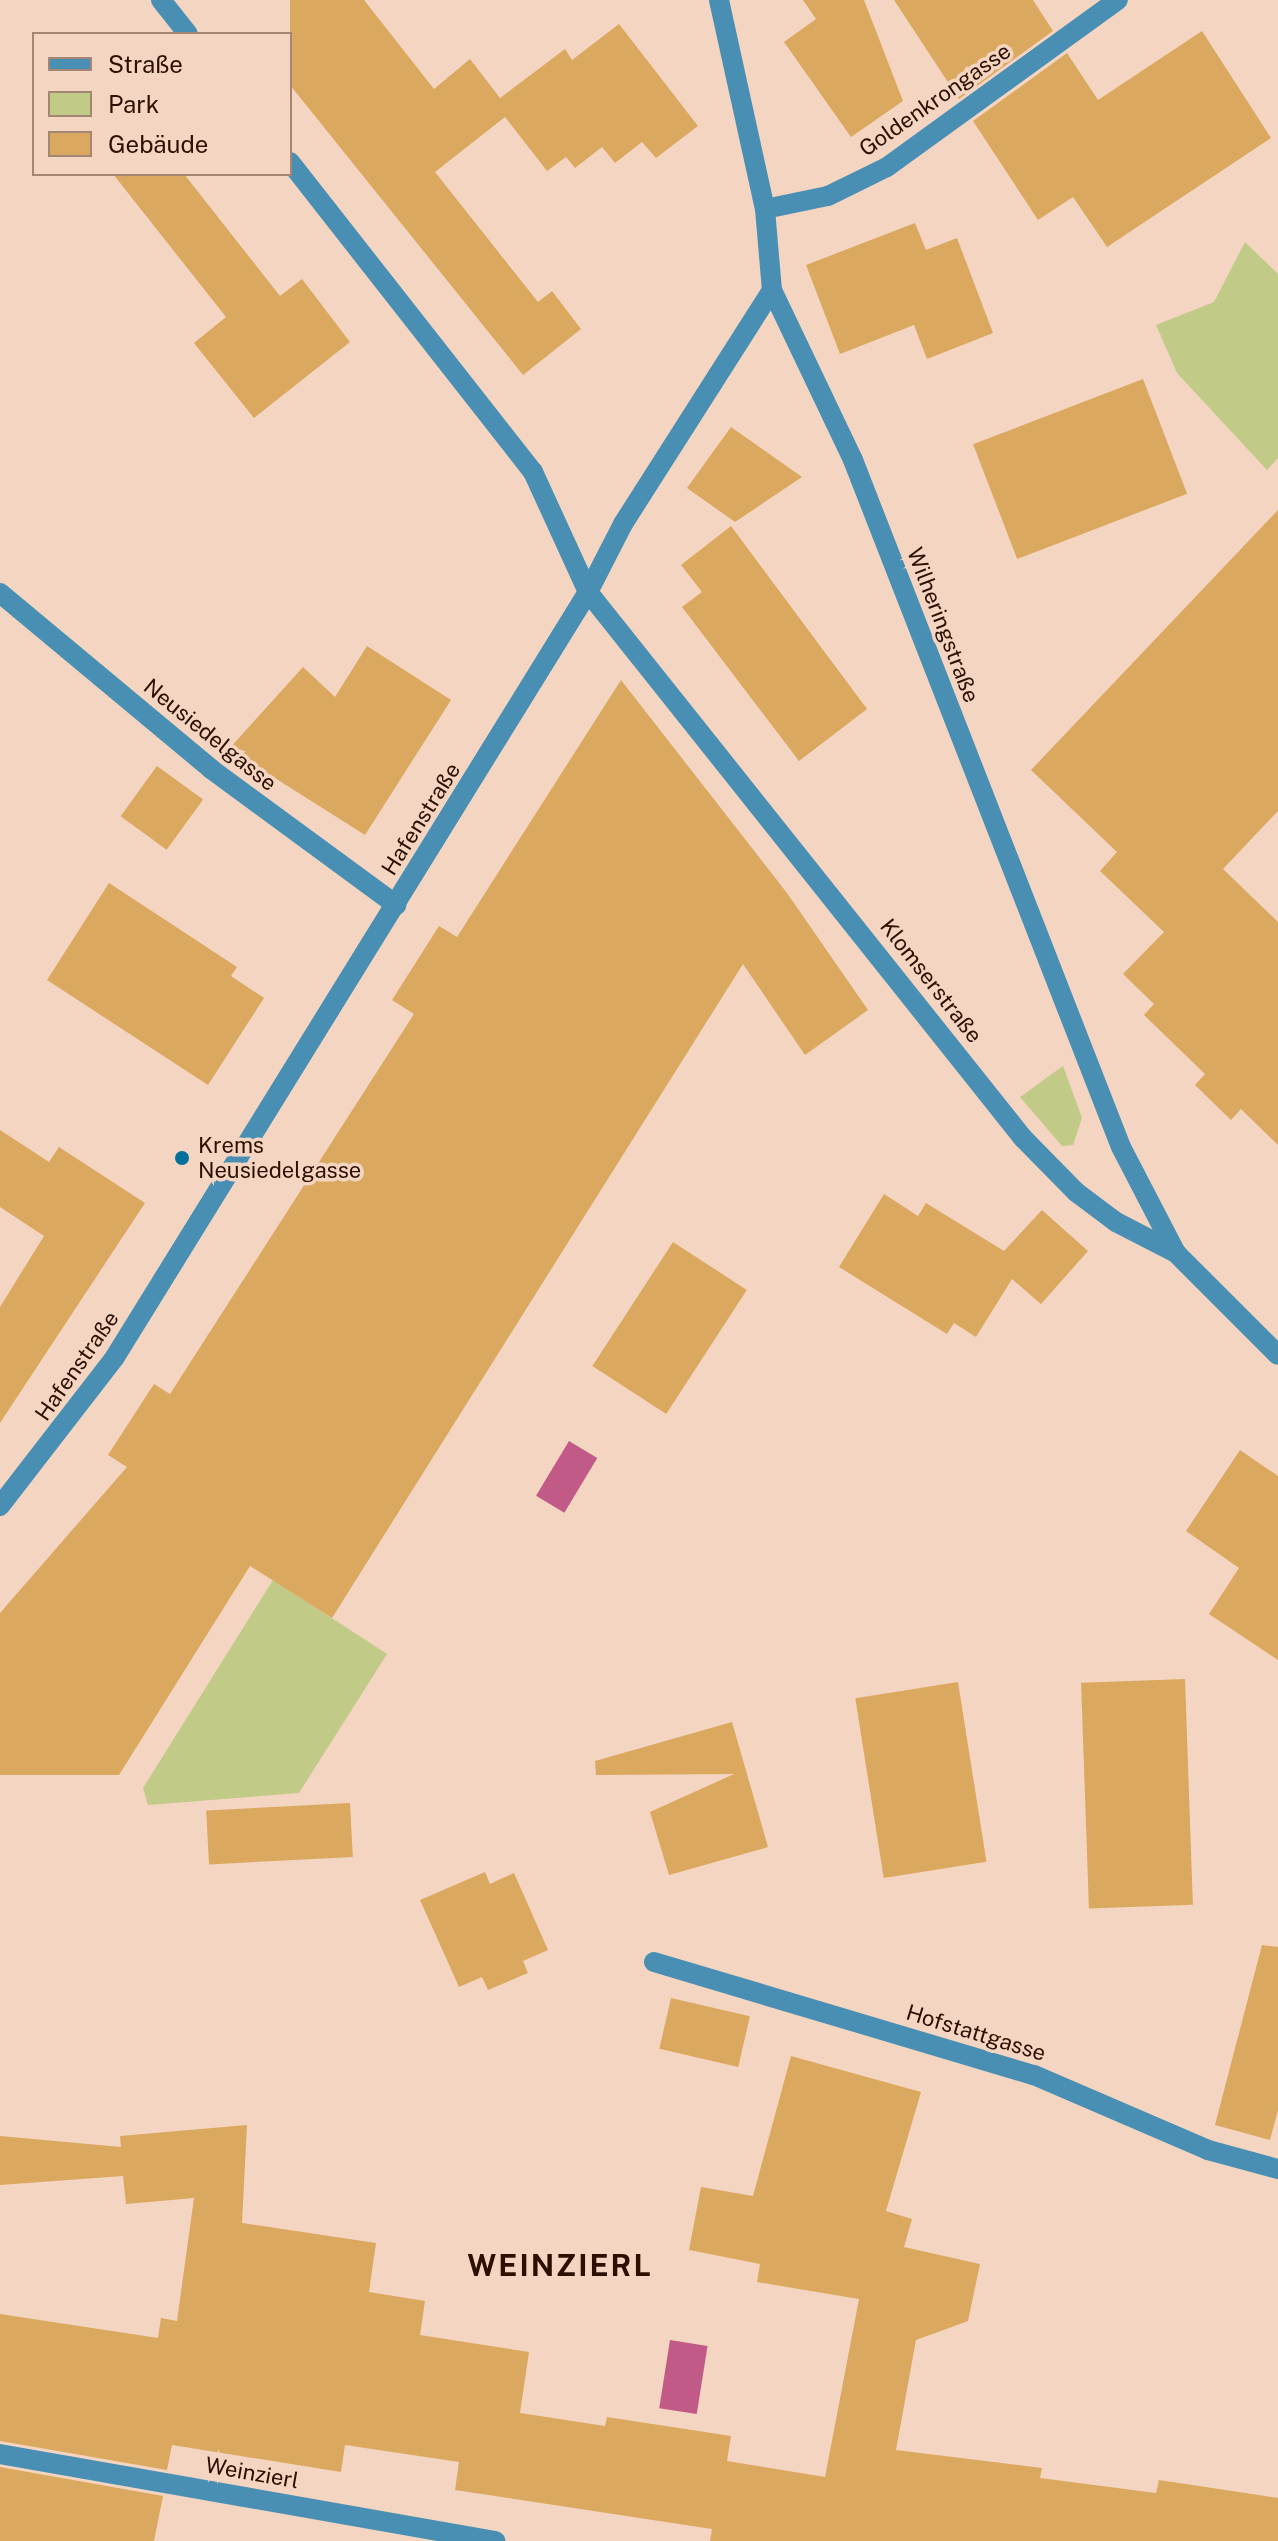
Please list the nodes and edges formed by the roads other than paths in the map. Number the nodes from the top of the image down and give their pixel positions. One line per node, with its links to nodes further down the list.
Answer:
1 (161, 0): 4 (street)
2 (719, 0): 6 (street, Wilheringstraße)
3 (1118, 0): 6 (street, Goldenkrongasse)
4 (186, 32)
5 (292, 165): 8 (street)
6 (765, 209): 7 (street, Wilheringstraße)
7 (772, 290): 8 (street); 11 (street, Wilheringstraße)
8 (588, 592): 10 (street, Hafenstraße); 11 (street, Klomserstraße)
9 (0, 593): 10 (street, Neusiedelgasse)
10 (396, 905): 13 (street, Hafenstraße)
11 (1176, 1253): 12 (street, Klomserstraße)
12 (1278, 1355)
13 (0, 1506)
14 (654, 1962): 15 (street, Hofstattgasse)
15 (1278, 2169)
16 (0, 2454): 17 (street, Weinzierl)
17 (495, 2541)

